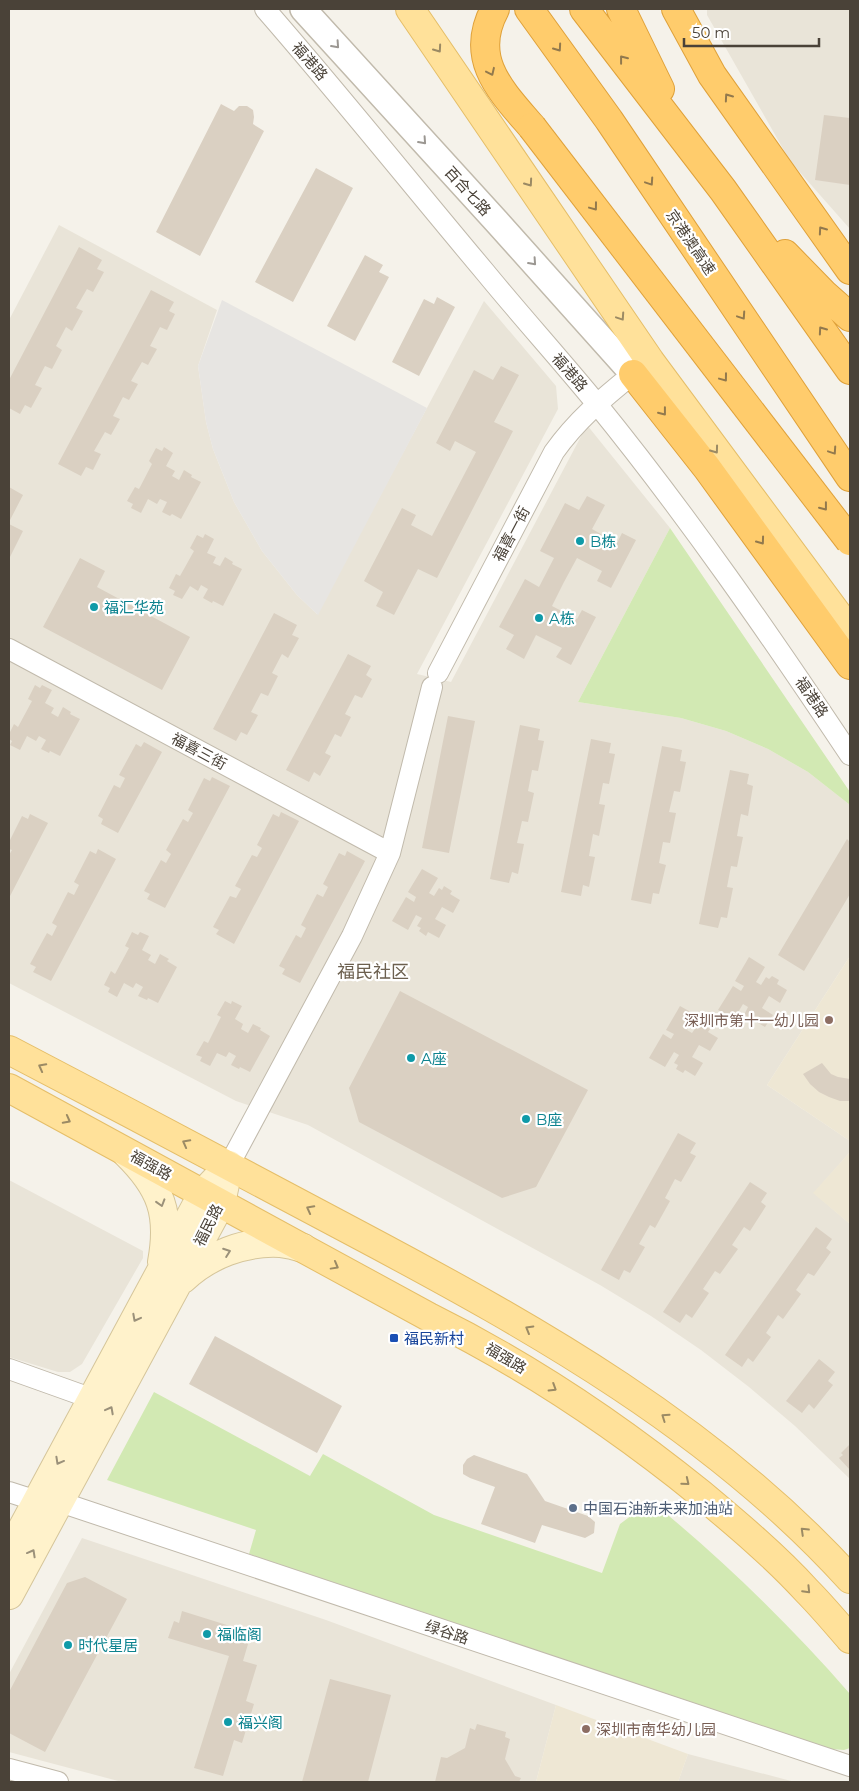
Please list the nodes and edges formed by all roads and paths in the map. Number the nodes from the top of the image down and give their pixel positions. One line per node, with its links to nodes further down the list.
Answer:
1 (265, 9): 15 (street, 福港路)
2 (303, 9): 14 (street, 百合七路, one-way to 14)
3 (410, 9): 18 (main road, one-way to 18)
4 (495, 9): 17 (highway, one-way to 17, bridge)
5 (529, 9): 16 (highway, 京港澳高速, one-way to 16)
6 (584, 9): 9 (highway, one-way to 6)
7 (621, 9): 9 (highway)
8 (676, 9): 11 (highway, one-way to 8)
9 (684, 140): 10 (highway)
10 (723, 190): 12 (highway); 13 (highway, one-way to 10)
11 (850, 270)
12 (850, 316)
13 (850, 370)
14 (633, 374): 15 (street, 福喜一街); 20 (highway, one-way to 20)
15 (596, 403): 21 (street, 福港路); 22 (street, 福喜一街)
16 (850, 477)
17 (850, 541)
18 (850, 631)
19 (9, 649): 22 (street, 福喜三街)
20 (850, 665)
21 (850, 755)
22 (390, 853): 26 (street, 福喜一街)
23 (9, 1050): 26 (main road, one-way to 23)
24 (9, 1088): 25 (main road, 福强路, one-way to 25)
25 (124, 1150): 27 (main road, 福强路); 29 (main road, one-way to 29)
26 (229, 1166): 27 (main road, 福民路); 35 (main road, one-way to 26)
27 (212, 1198): 28 (main road, 福强路); 29 (main road, 福民路)
28 (303, 1248): 29 (main road, one-way to 28); 37 (main road, 福强路, one-way to 37)
29 (167, 1282): 31 (main road, 福民路, one-way to 31); 33 (main road, 福民路, one-way to 29)
30 (9, 1369): 31 (street)
31 (93, 1399): 33 (main road, 福民路, one-way to 33)
32 (9, 1492): 33 (street, 绿谷路)
33 (48, 1502): 34 (main road, 福民路); 36 (main road, 福民路, one-way to 33); 38 (street, 绿谷路)
34 (9, 1552)
35 (850, 1579)
36 (9, 1595)
37 (850, 1639)
38 (845, 1763)
39 (9, 1769): 40 (street)
40 (58, 1782)

